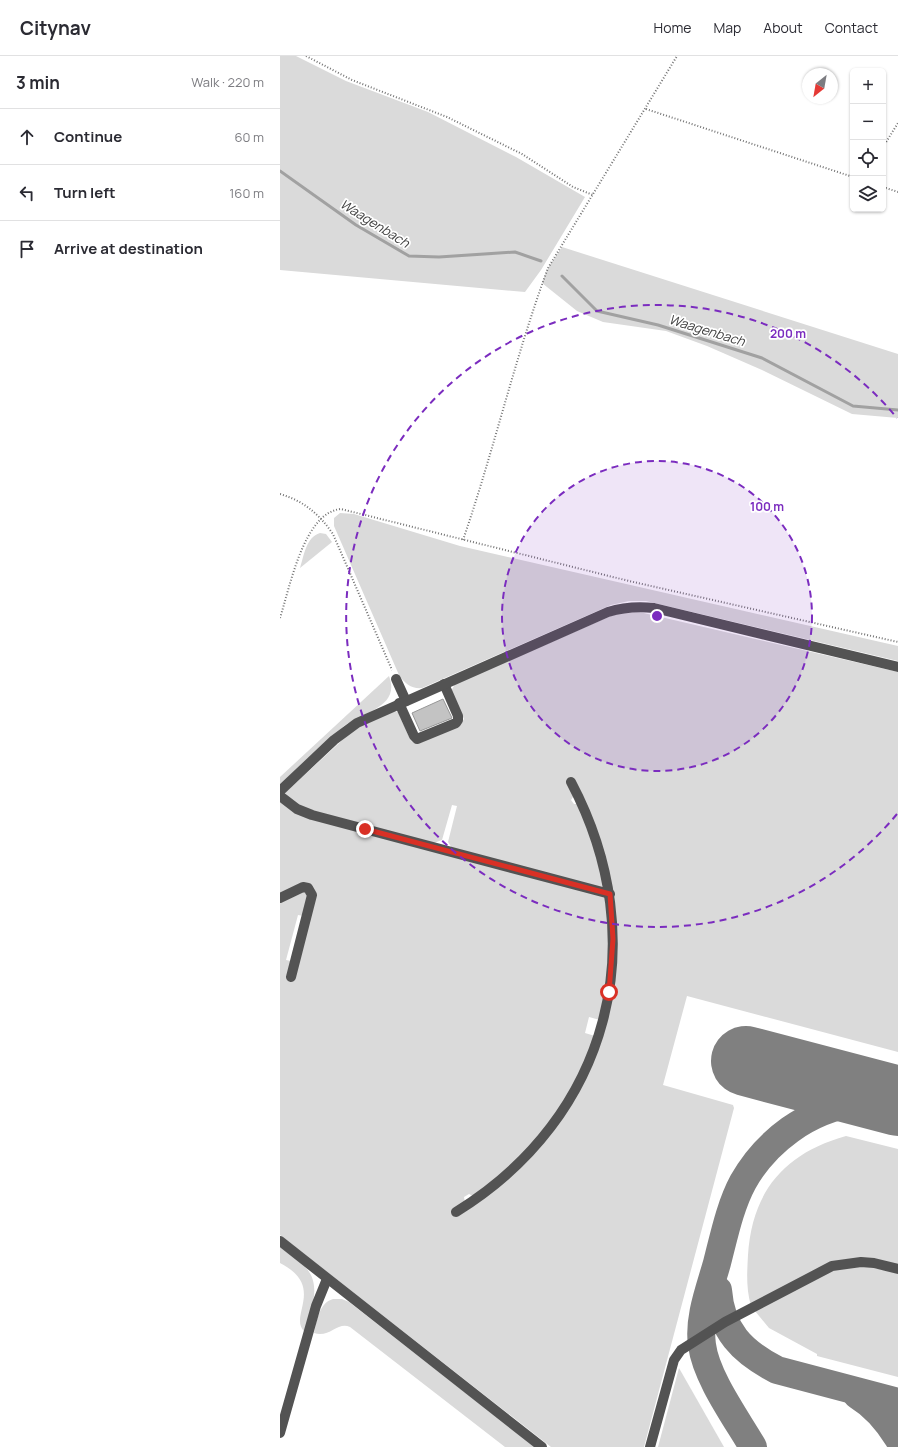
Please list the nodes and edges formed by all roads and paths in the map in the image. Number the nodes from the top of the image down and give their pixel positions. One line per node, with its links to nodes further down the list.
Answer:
1 (306, 56): 9 (path)
2 (677, 56): 3 (path)
3 (646, 109): 6 (path); 9 (path)
4 (898, 123): 5 (path)
5 (886, 142)
6 (850, 176)
7 (886, 188): 8 (path)
8 (898, 192)
9 (592, 195): 12 (path)
10 (280, 494): 11 (path)
11 (321, 517): 12 (path); 13 (path); 16 (path)
12 (462, 540): 14 (path)
13 (280, 618)
14 (898, 642)
15 (898, 667): 17 (lane)
16 (396, 680): 18 (lane)
17 (444, 684): 18 (lane); 18 (lane)
18 (402, 702): 20 (lane)
19 (571, 782): 22 (lane)
20 (280, 791)
21 (280, 796): 22 (lane)
22 (610, 894): 25 (lane)
23 (280, 898): 24 (lane)
24 (291, 977)
25 (456, 1212)
26 (280, 1241): 28 (lane)
27 (898, 1270): 31 (lane)
28 (327, 1279): 29 (lane); 30 (lane)
29 (280, 1432)
30 (542, 1447)
31 (650, 1447)

